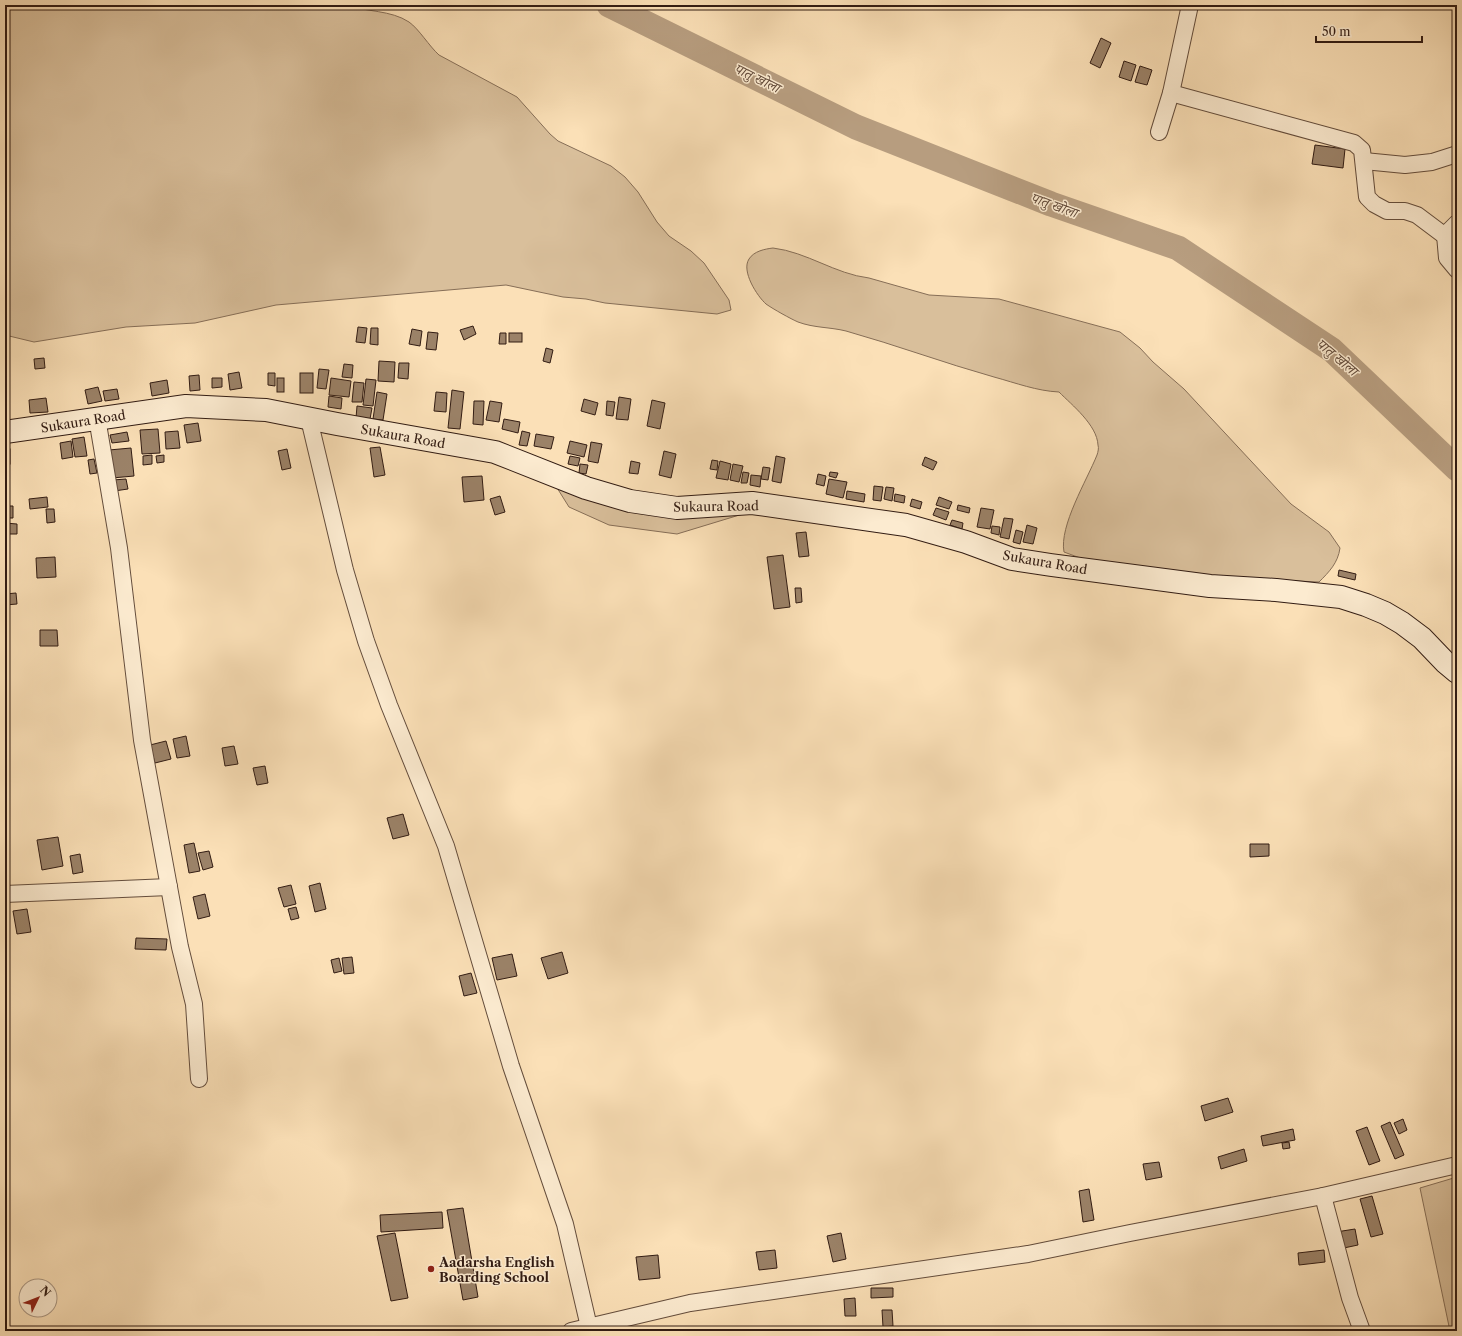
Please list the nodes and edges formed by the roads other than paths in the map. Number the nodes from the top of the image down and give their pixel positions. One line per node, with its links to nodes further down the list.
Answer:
1 (1190, 5): 2 (street)
2 (1171, 93): 3 (street); 5 (street)
3 (1159, 132)
4 (1457, 154): 5 (street)
5 (1364, 161): 7 (street)
6 (1457, 223): 7 (street)
7 (1451, 240): 8 (street)
8 (1457, 270)
9 (96, 418): 10 (street, Sukaura Road); 11 (street, Sukaura Road); 13 (street)
10 (309, 419): 12 (street, Sukaura Road); 18 (street)
11 (5, 432)
12 (1457, 672)
13 (169, 887): 14 (street); 15 (street)
14 (5, 894)
15 (199, 1079)
16 (1457, 1165): 17 (street)
17 (1323, 1196): 18 (street); 20 (street)
18 (589, 1327): 19 (street)
19 (571, 1331)
20 (1362, 1331)

